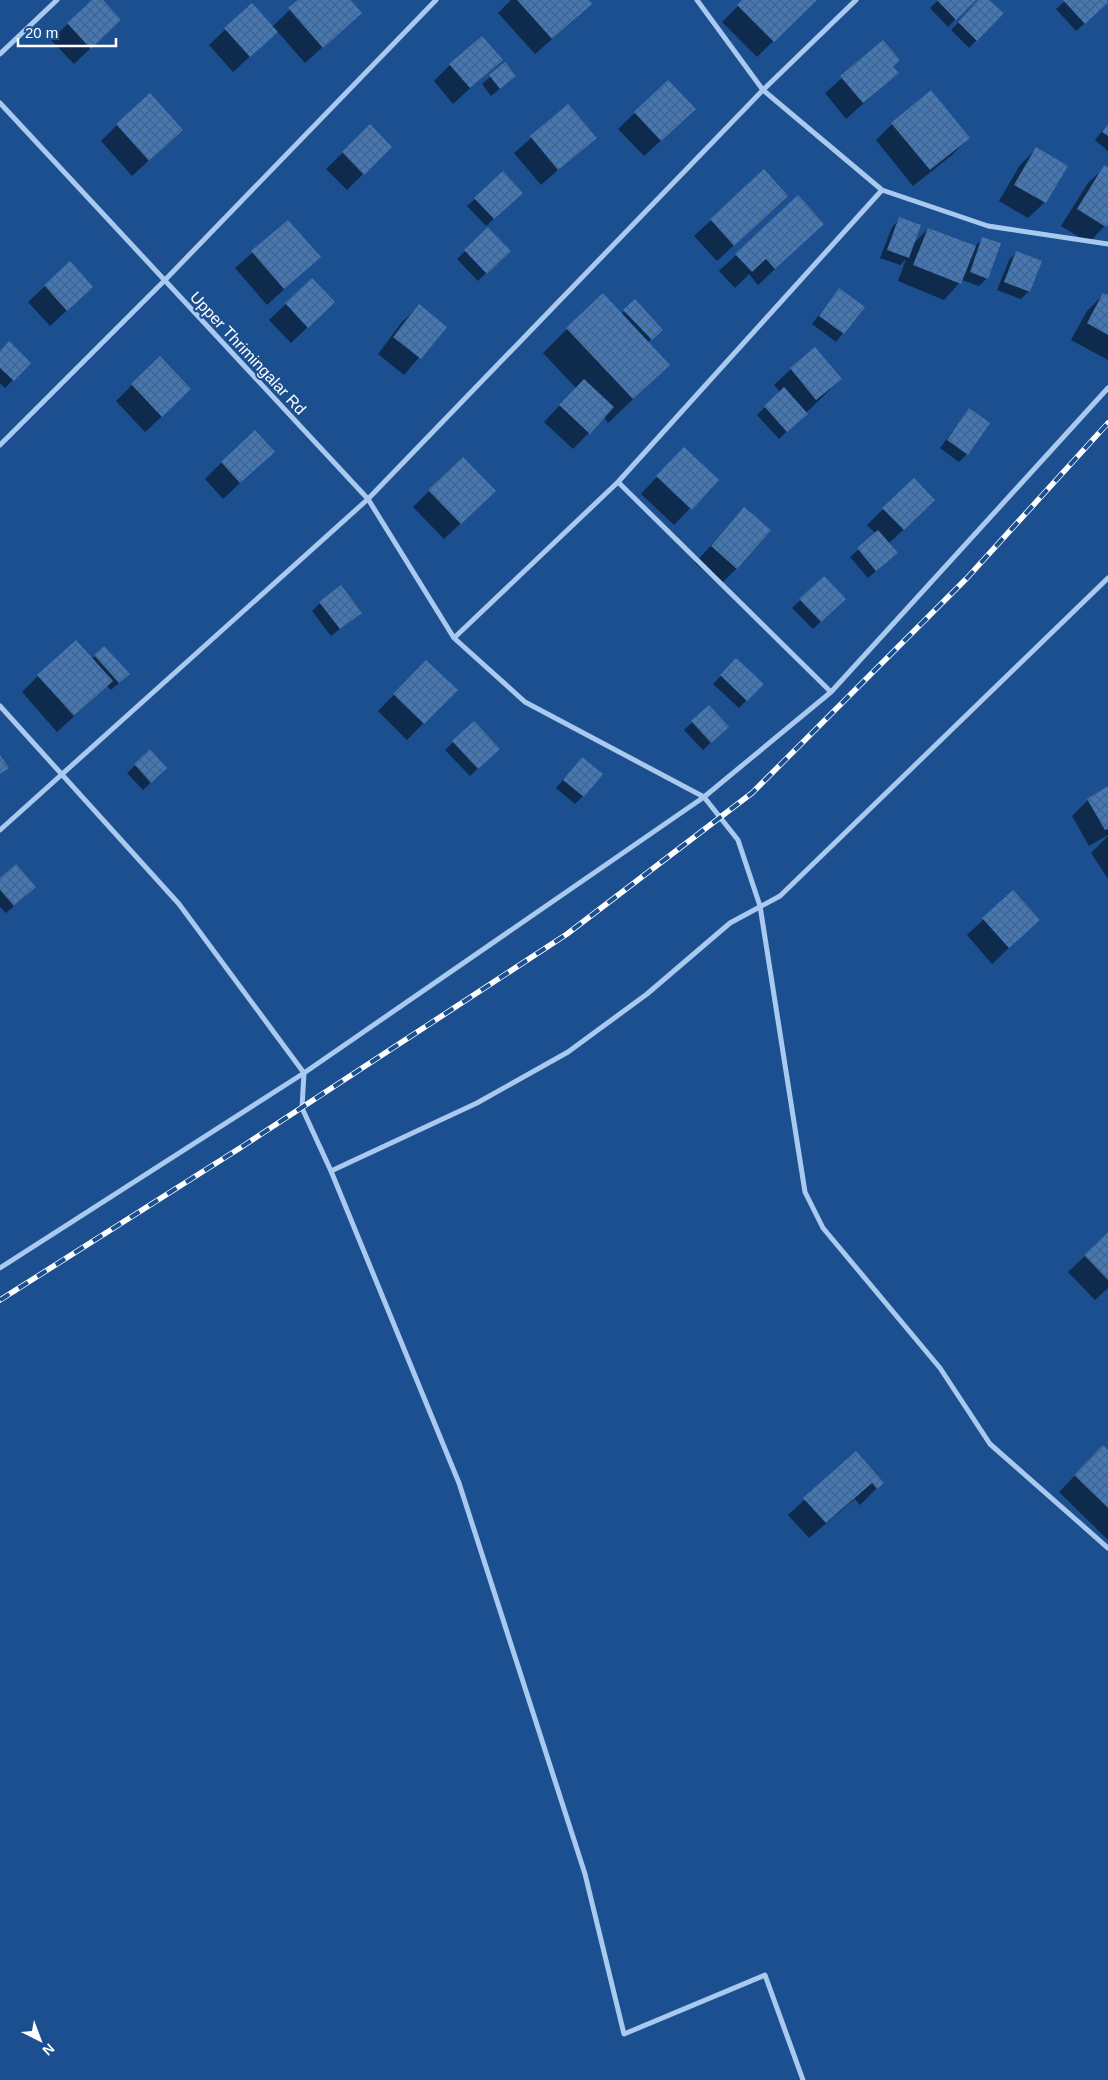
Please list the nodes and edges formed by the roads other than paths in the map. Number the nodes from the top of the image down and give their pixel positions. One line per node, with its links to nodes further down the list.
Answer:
1 (57, 0): 5 (street)
2 (436, 0): 10 (street)
3 (697, 0): 6 (street)
4 (856, 0): 6 (street)
5 (0, 54)
6 (762, 90): 8 (street); 14 (street)
7 (0, 103): 10 (street, Upper Thrimingalar Rd)
8 (882, 190): 9 (street); 13 (street)
9 (1108, 244)
10 (164, 281): 12 (street); 14 (street, Upper Thrimingalar Rd)
11 (1108, 388): 17 (street)
12 (0, 445)
13 (618, 482): 16 (street); 17 (street)
14 (368, 499): 16 (street, Upper Thrimingalar Rd); 19 (street)
15 (1108, 578): 22 (street)
16 (454, 638): 20 (street, Upper Thrimingalar Rd)
17 (831, 692): 20 (street)
18 (0, 706): 19 (street)
19 (60, 775): 21 (street); 23 (street)
20 (704, 797): 22 (street); 23 (street)
21 (0, 830)
22 (760, 906): 24 (street); 26 (street)
23 (304, 1072): 24 (street); 25 (street)
24 (331, 1171): 27 (street)
25 (0, 1268)
26 (1108, 1548)
27 (803, 2080)

